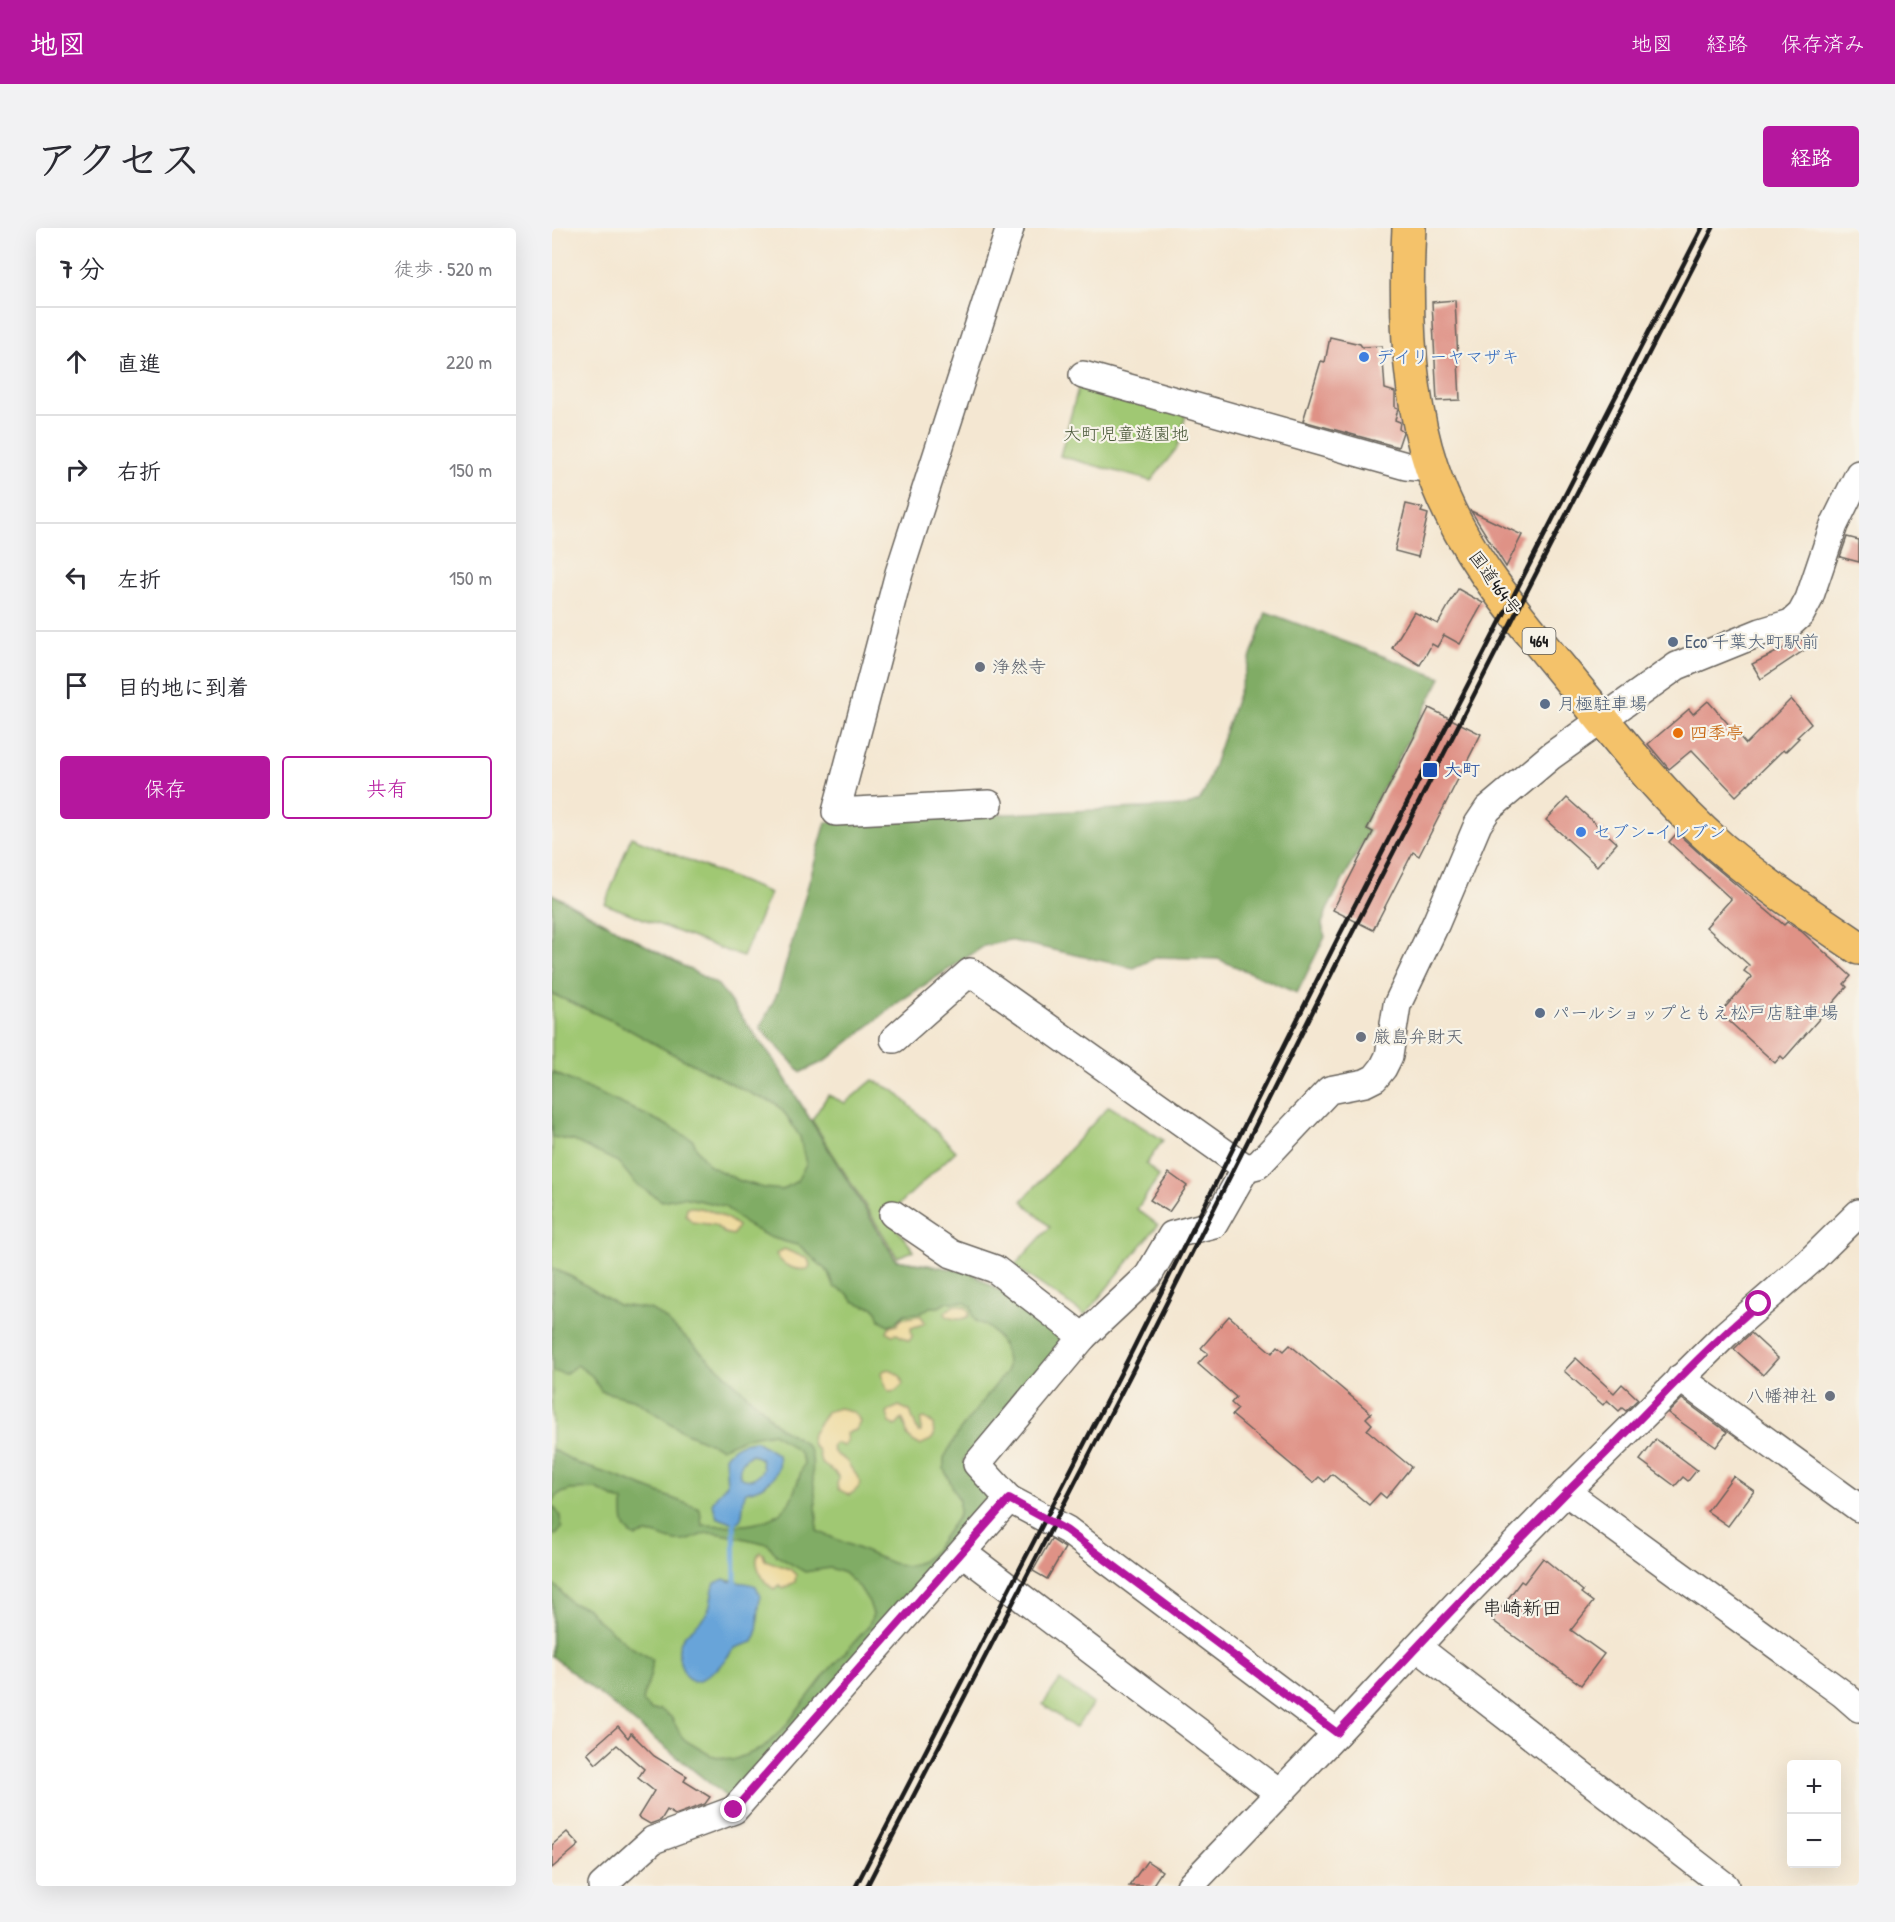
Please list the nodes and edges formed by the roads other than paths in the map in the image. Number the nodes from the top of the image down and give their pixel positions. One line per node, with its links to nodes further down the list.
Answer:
1 (1010, 228): 7 (street)
2 (1409, 228): 4 (highway, 国道464号 / 464)
3 (1083, 375): 4 (street)
4 (1430, 466): 6 (highway, 国道464号 / 464)
5 (1859, 474): 6 (street)
6 (1603, 720): 8 (highway, 国道464号 / 464); 10 (street)
7 (989, 804)
8 (1859, 948)
9 (894, 1039): 10 (street)
10 (1246, 1168): 13 (street)
11 (1859, 1213): 14 (street)
12 (893, 1214): 13 (street)
13 (1083, 1337): 16 (street)
14 (1680, 1378): 15 (street); 17 (street)
15 (1566, 1492): 19 (street); 20 (street)
16 (1009, 1499): 18 (street); 21 (street)
17 (1859, 1508)
18 (963, 1553): 22 (street); 23 (street)
19 (1417, 1647): 21 (street); 25 (street)
20 (1859, 1708)
21 (1337, 1733): 22 (street)
22 (1279, 1793): 24 (street)
23 (602, 1886)
24 (1190, 1886)
25 (1725, 1886)

